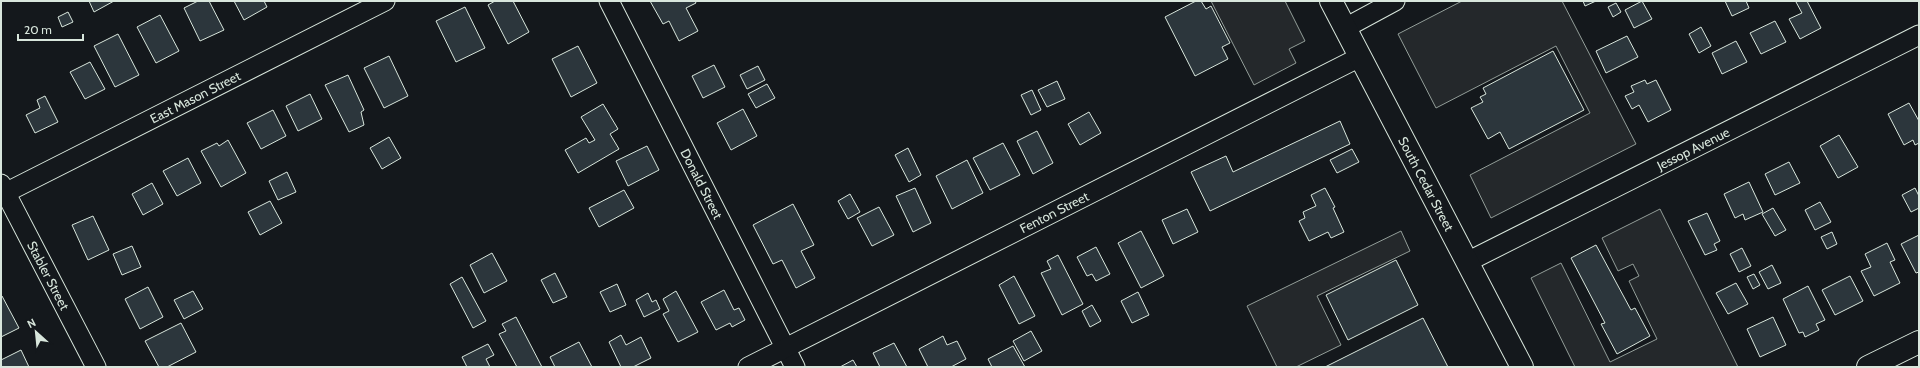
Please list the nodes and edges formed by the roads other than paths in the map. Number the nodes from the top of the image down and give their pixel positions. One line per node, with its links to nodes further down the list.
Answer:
1 (384, 1): 8 (street, East Mason Street)
2 (609, 1): 11 (street, Donald Street)
3 (1331, 1): 5 (main road, South Cedar Street)
4 (1396, 1): 5 (street)
5 (1345, 28): 7 (main road, South Cedar Street)
6 (1919, 35): 9 (street, Jessop Avenue)
7 (1360, 57): 9 (main road, South Cedar Street); 11 (street, Fenton Street)
8 (3, 188): 12 (street, Stabler Street)
9 (1467, 262): 15 (main road, South Cedar Street)
10 (1919, 342): 16 (main road)
11 (786, 349): 13 (street, Fenton Street); 14 (street, Donald Street)
12 (96, 367)
13 (748, 367)
14 (795, 367)
15 (1522, 367)
16 (1868, 367)

